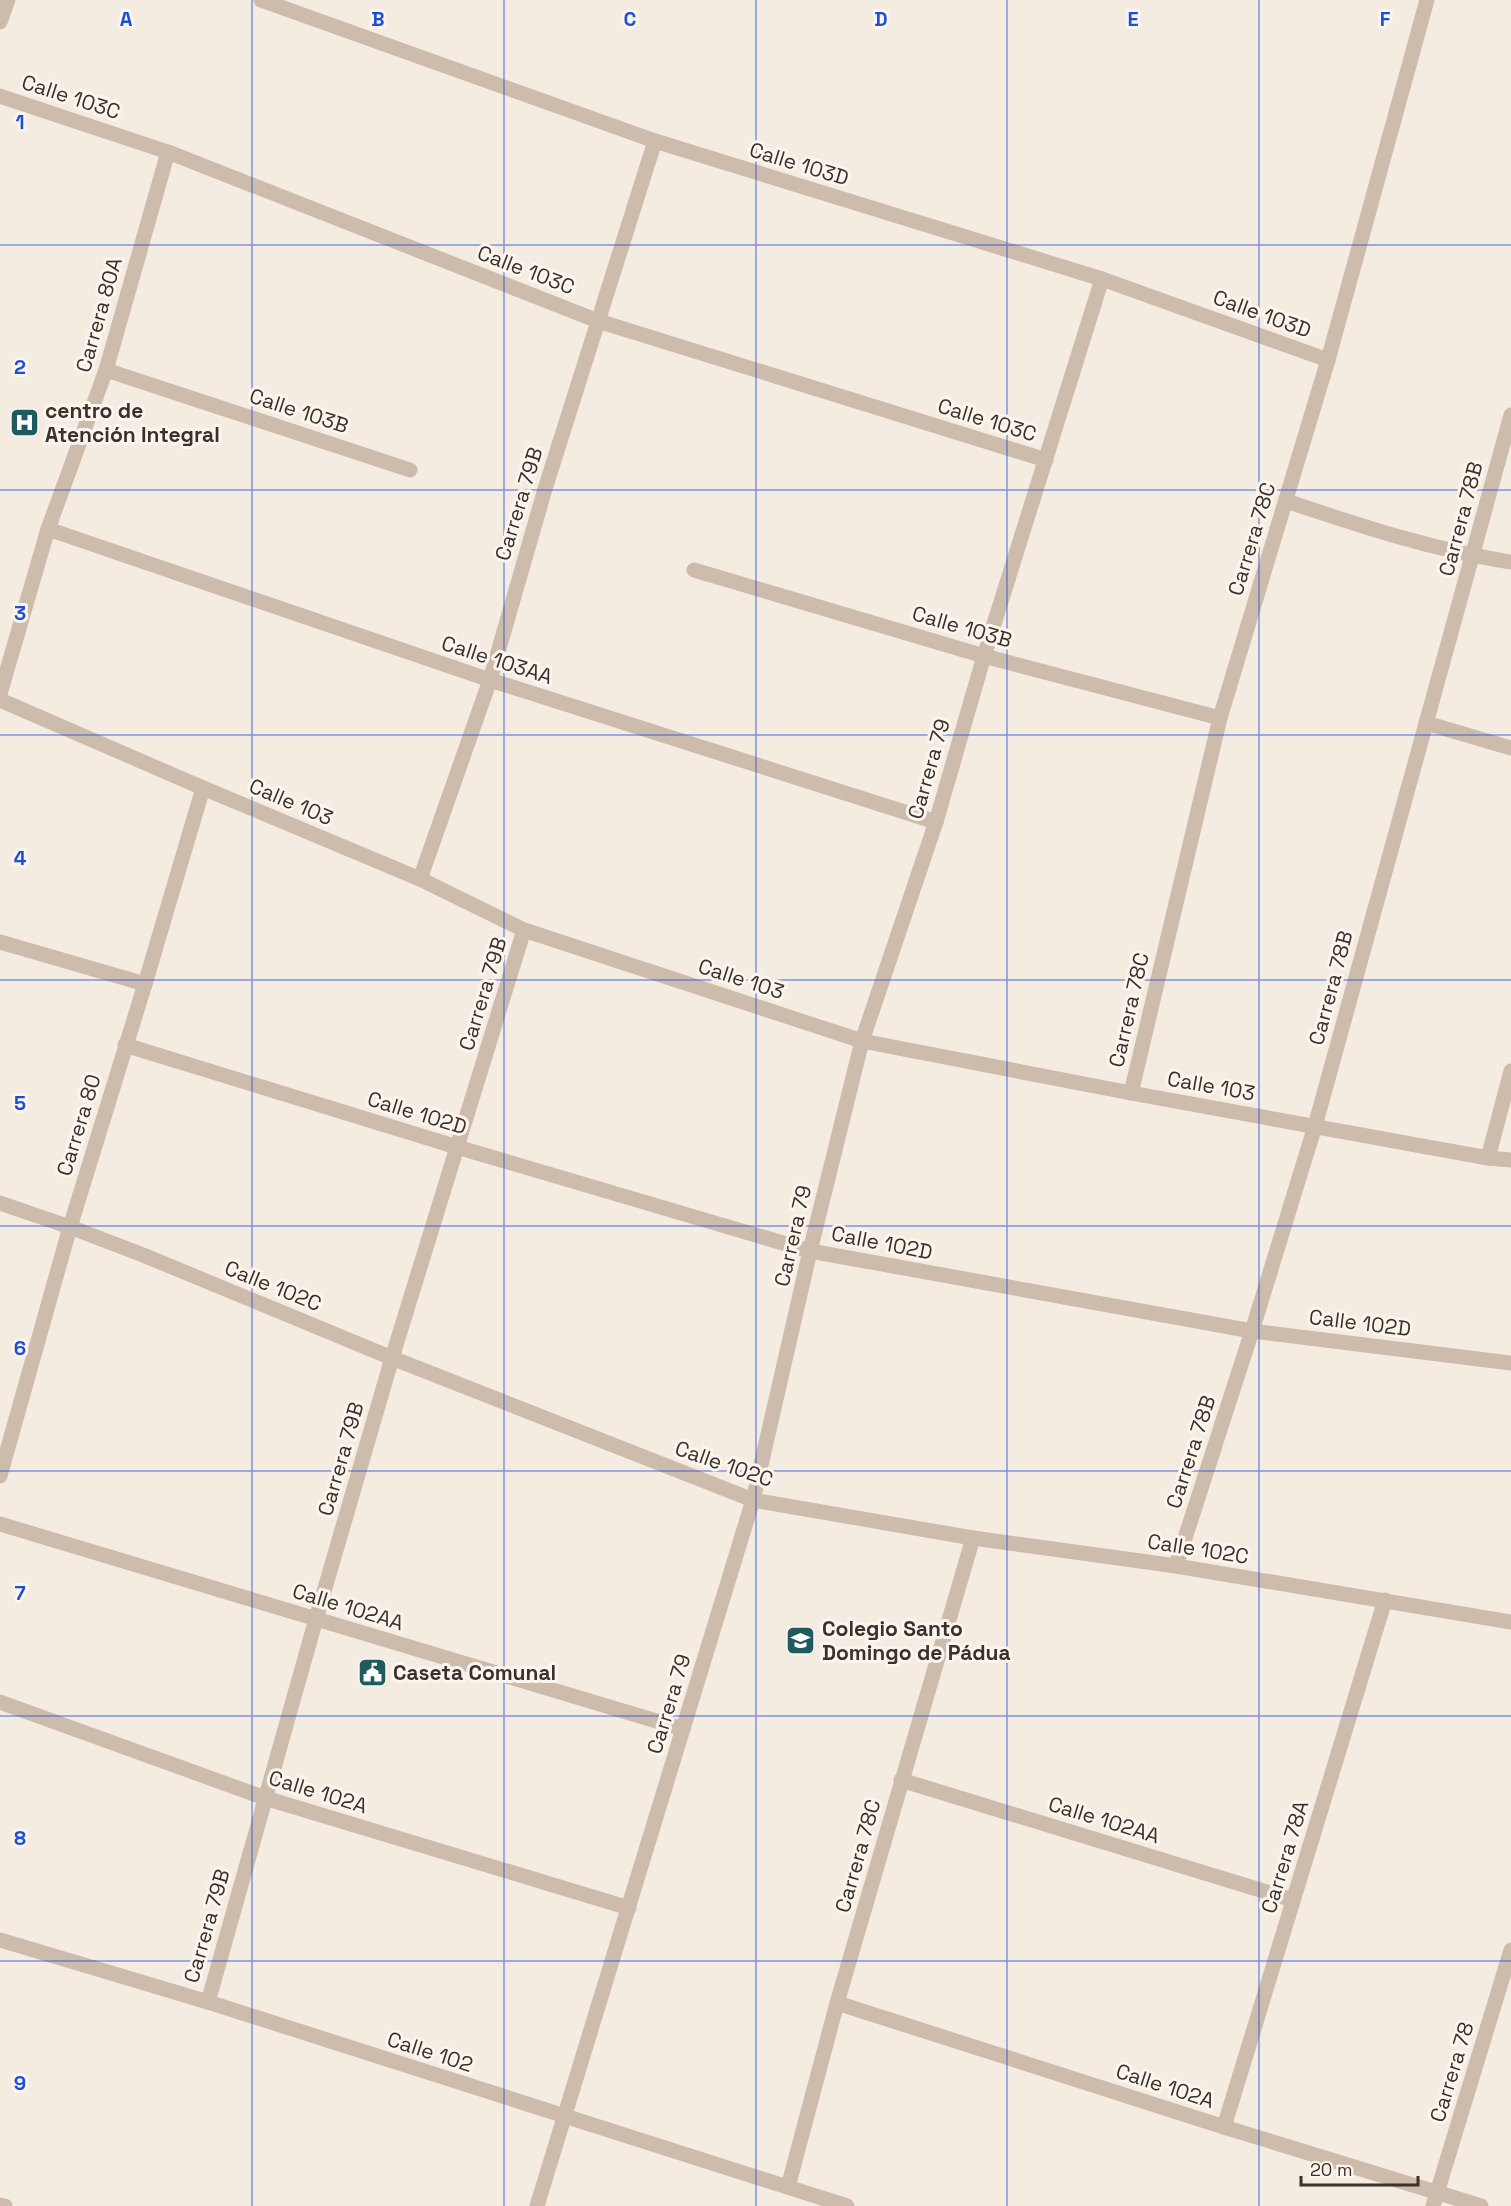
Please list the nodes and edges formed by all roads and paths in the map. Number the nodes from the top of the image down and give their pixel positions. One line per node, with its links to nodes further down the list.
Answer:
1 (8, 0): 4 (street)
2 (261, 0): 6 (street, Calle 103D)
3 (1427, 0): 10 (street, Carrera 78C)
4 (0, 22)
5 (0, 96): 7 (street, Calle 103C)
6 (655, 141): 8 (street, Calle 103D); 9 (street, Carrera 79B)
7 (168, 152): 9 (street, Calle 103C); 11 (street, Carrera 80A)
8 (1102, 279): 10 (street, Calle 103D); 13 (street, Carrera 79)
9 (598, 321): 13 (street, Calle 103C); 21 (street, Carrera 79B)
10 (1328, 360): 15 (street, Carrera 78C)
11 (106, 370): 14 (street, Calle 103B); 16 (street, Carrera 80A)
12 (1511, 416): 17 (street, Carrera 78B)
13 (1046, 460): 20 (street, Carrera 79)
14 (410, 470)
15 (1286, 501): 17 (street); 24 (street, Carrera 78C)
16 (48, 529): 21 (street, Calle 103AA); 22 (street, Carrera 80A)
17 (1472, 556): 18 (street); 25 (street, Carrera 78B)
18 (1511, 562)
19 (694, 570): 20 (street, Calle 103B)
20 (984, 656): 24 (street, Calle 103B); 28 (street, Carrera 79)
21 (490, 680): 28 (street, Calle 103AA); 29 (street, Carrera 79B)
22 (0, 694)
23 (0, 699): 27 (street, Calle 103)
24 (1220, 718): 36 (street, Carrera 78C)
25 (1426, 723): 26 (street); 37 (street, Carrera 78B)
26 (1511, 748)
27 (203, 788): 29 (street, Calle 103); 32 (street, Carrera 80)
28 (936, 822): 33 (street, Carrera 79)
29 (420, 879): 30 (street, Calle 103)
30 (524, 930): 33 (street, Calle 103); 38 (street, Carrera 79B)
31 (0, 942): 32 (street)
32 (145, 984): 34 (street, Carrera 80)
33 (862, 1041): 36 (street, Calle 103); 43 (street, Carrera 79)
34 (125, 1045): 38 (street, Calle 102D); 42 (street, Carrera 80)
35 (1511, 1071): 39 (street)
36 (1131, 1093): 37 (street, Calle 103)
37 (1315, 1126): 39 (street, Calle 103); 44 (street, Carrera 78B)
38 (458, 1148): 43 (street, Calle 102D); 45 (street, Carrera 79B)
39 (1488, 1158): 40 (street, Calle 103)
40 (1511, 1160)
41 (0, 1203): 42 (street, Calle 102C)
42 (70, 1227): 45 (street, Calle 102C); 47 (street, Carrera 80)
43 (810, 1251): 44 (street, Calle 102D); 49 (street, Carrera 79)
44 (1252, 1331): 46 (street, Calle 102D); 52 (street, Carrera 78B)
45 (393, 1358): 49 (street, Calle 102C); 54 (street, Carrera 79B)
46 (1511, 1363)
47 (4, 1451): 48 (street, Carrera 80)
48 (0, 1476)
49 (753, 1500): 51 (street, Calle 102C); 57 (street, Carrera 79)
50 (0, 1524): 54 (street, Calle 102AA)
51 (973, 1539): 52 (street, Calle 102C); 58 (street, Carrera 78C)
52 (1176, 1566): 53 (street, Calle 102C)
53 (1385, 1600): 55 (street, Calle 102C); 60 (street, Carrera 78A)
54 (316, 1619): 57 (street, Calle 102AA); 59 (street, Carrera 79B)
55 (1511, 1622)
56 (0, 1702): 59 (street, Calle 102A)
57 (683, 1730): 61 (street, Carrera 79)
58 (902, 1780): 60 (street, Calle 102AA); 65 (street, Carrera 78C)
59 (265, 1798): 61 (street, Calle 102A); 64 (street, Carrera 79B)
60 (1293, 1900): 67 (street, Carrera 78A)
61 (629, 1908): 66 (street, Carrera 79)
62 (0, 1940): 64 (street, Calle 102)
63 (1511, 1950): 69 (street, Carrera 78)
64 (208, 2002): 66 (street, Calle 102)
65 (837, 2003): 67 (street, Calle 102A); 68 (street, Carrera 78C)
66 (564, 2117): 68 (street, Calle 102); 72 (street, Carrera 79)
67 (1224, 2127): 69 (street, Calle 102A)
68 (788, 2187): 73 (street, Calle 102)
69 (1435, 2199): 74 (street, Calle 102A)
70 (0, 2205): 71 (street)
71 (5, 2206)
72 (537, 2206)
73 (847, 2206)
74 (1481, 2206)

